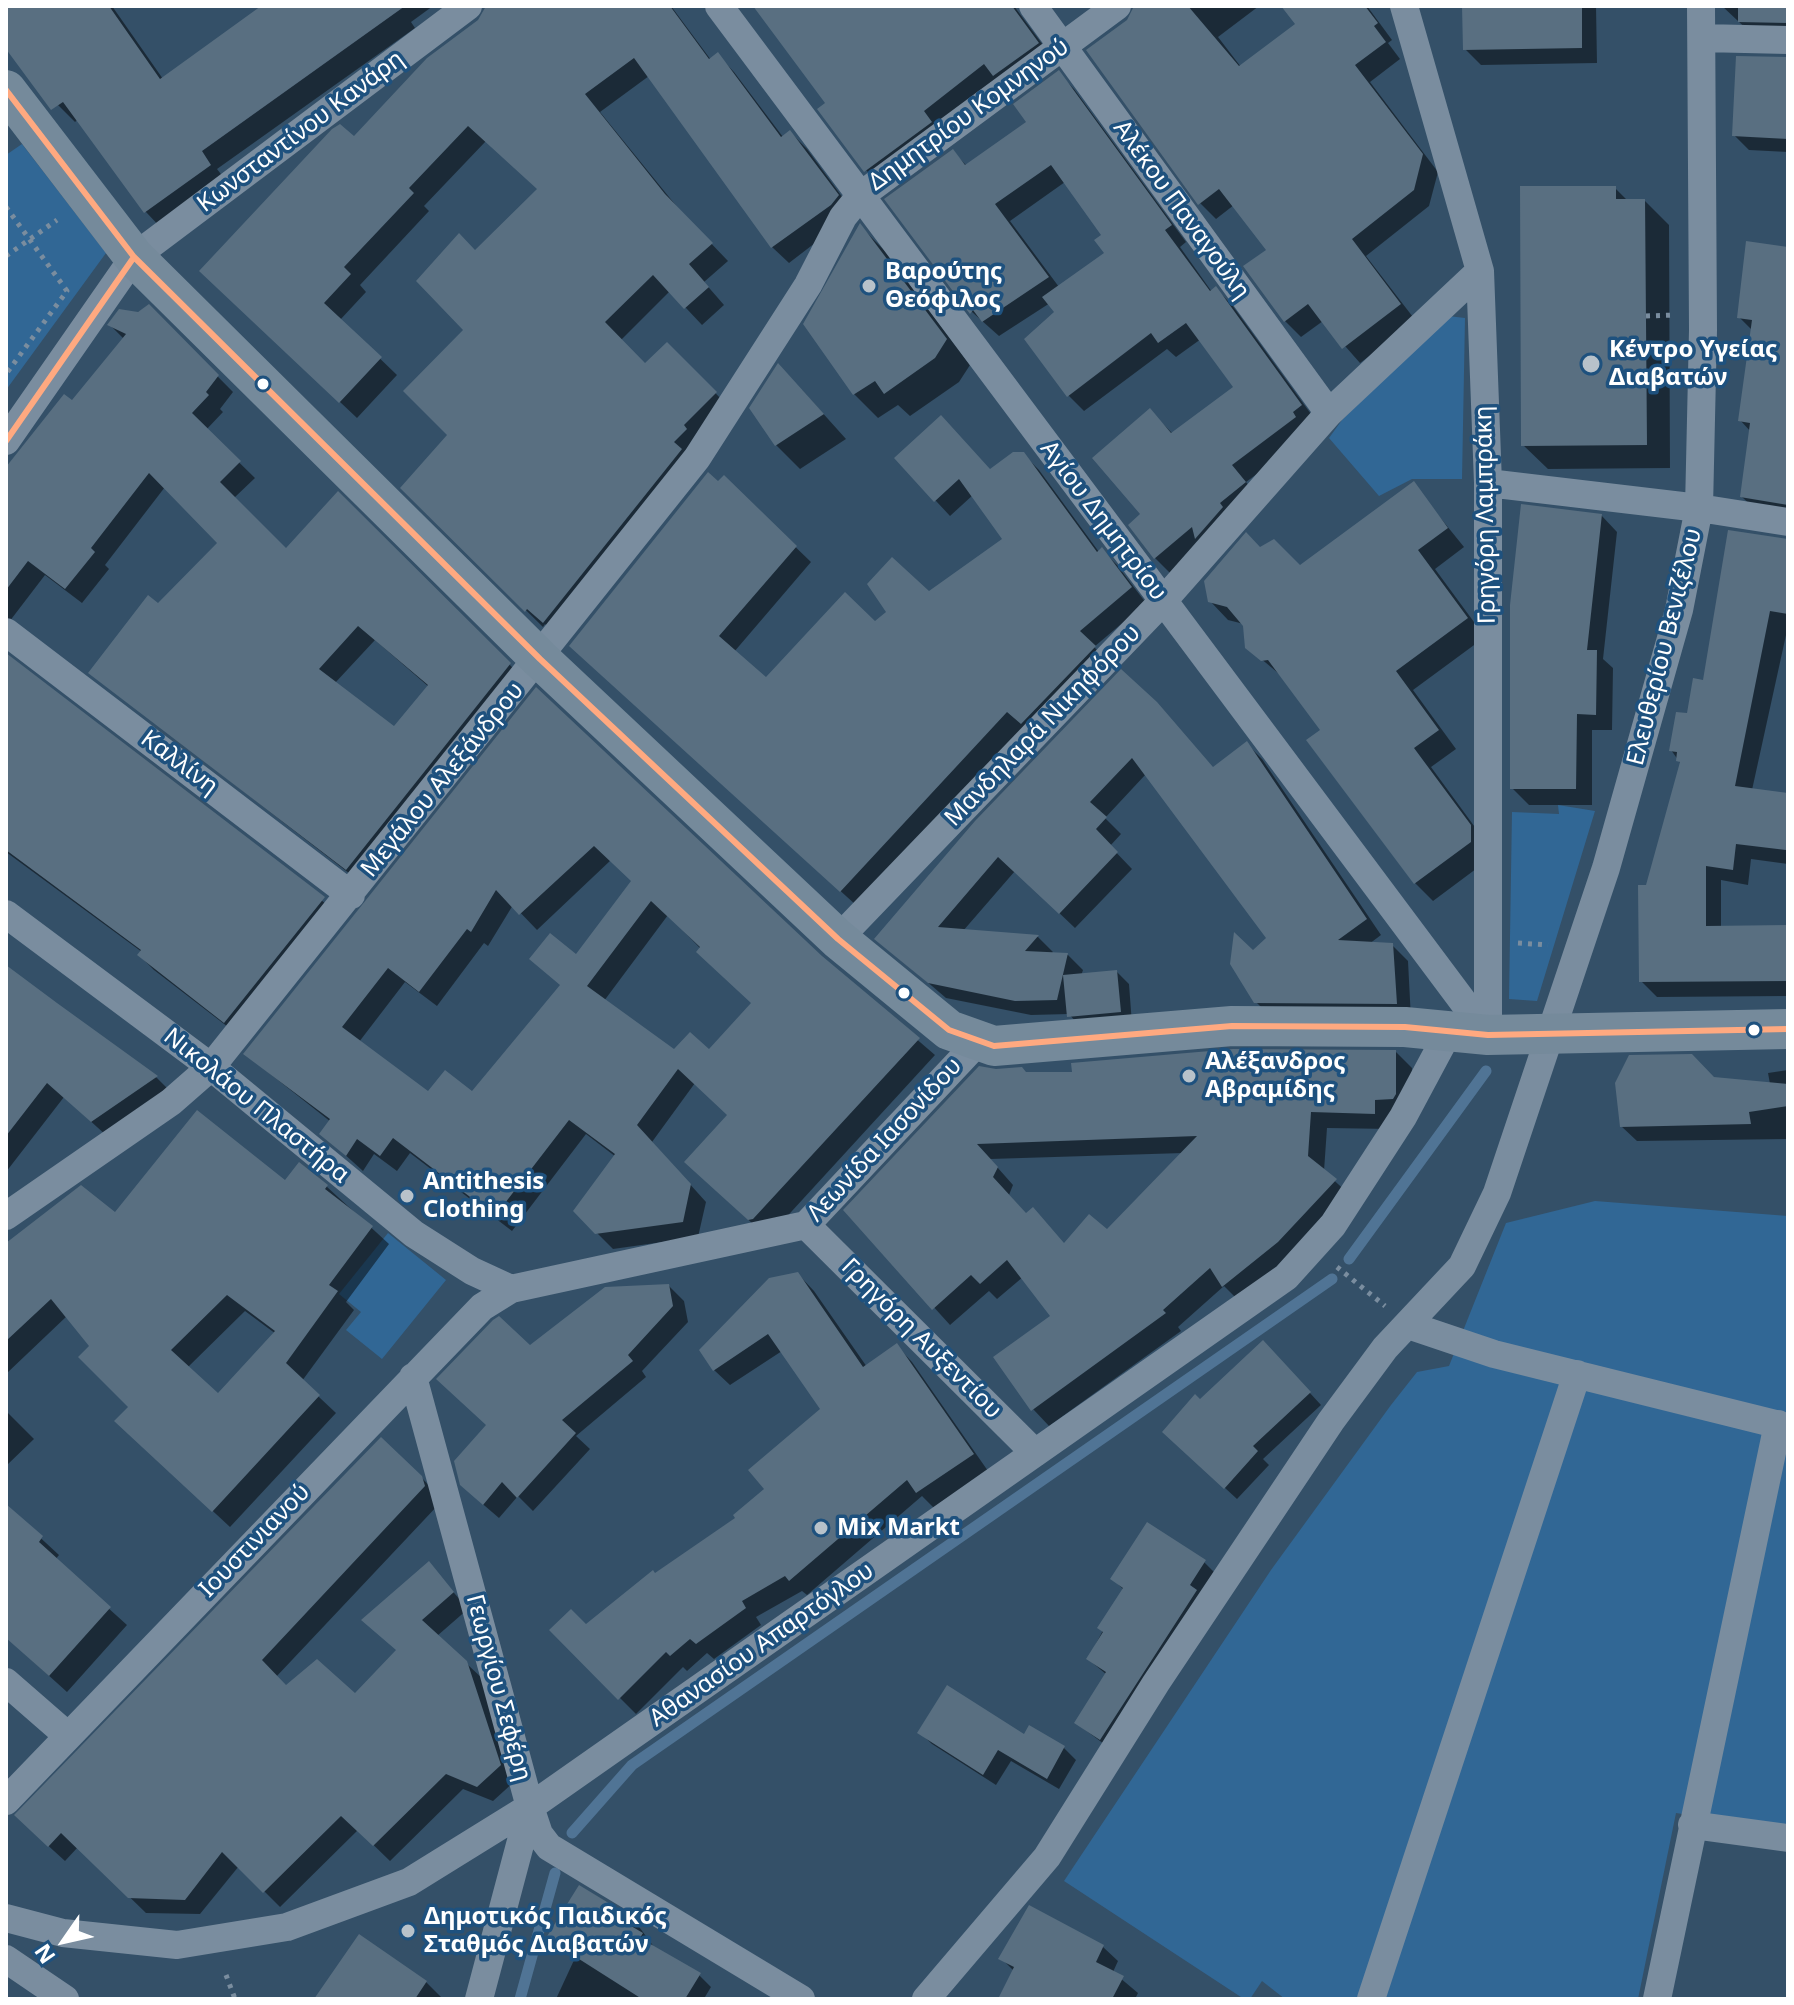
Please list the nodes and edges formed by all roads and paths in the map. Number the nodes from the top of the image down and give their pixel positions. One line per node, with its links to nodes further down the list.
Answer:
1 (468, 6): 16 (street, Κωνσταντίνου Κανάρη)
2 (719, 6): 11 (street, Αγίου Δημητρίου)
3 (1033, 6): 9 (street, Αλέκου Παναγούλη)
4 (1117, 6): 9 (street, Δημητρίου Κομνηνού)
5 (1404, 6): 17 (street, Γρηγόρη Λαμπράκη)
6 (1701, 6): 7 (street, Ελευθερίου Βενιζέλου)
7 (1702, 38): 8 (street); 22 (street, Ελευθερίου Βενιζέλου)
8 (1788, 40)
9 (1062, 47): 11 (street, Δημητρίου Κομνηνού); 19 (street, Αλέκου Παναγούλη)
10 (6, 90): 12 (main road)
11 (860, 196): 24 (street, Αγίου Δημητρίου); 26 (street, Μεγάλου Αλεξάνδρου)
12 (89, 198): 14 (path); 16 (main road)
13 (6, 207): 14 (path)
14 (29, 239): 15 (path); 18 (path)
15 (6, 256)
16 (134, 257): 20 (street, Κωνσταντίνου Κανάρη); 26 (main road)
17 (1480, 271): 19 (street, Μανδηλαρά Νικηφόρου); 21 (street, Γρηγόρη Λαμπράκη)
18 (6, 374)
19 (1329, 413): 24 (street, Μανδηλαρά Νικηφόρου)
20 (6, 441)
21 (1488, 483): 22 (street); 30 (street, Γρηγόρη Λαμπράκη)
22 (1699, 508): 23 (street); 31 (street, Ελευθερίου Βενιζέλου)
23 (1788, 522)
24 (1163, 601): 29 (street, Μανδηλαρά Νικηφόρου); 34 (street, Αγίου Δημητρίου)
25 (6, 632): 27 (street, Καλλίνη)
26 (540, 659): 27 (street, Μεγάλου Αλεξάνδρου); 29 (main road)
27 (351, 895): 37 (street, Μεγάλου Αλεξάνδρου)
28 (6, 914): 37 (street, Νικολάου Πλαστήρα)
29 (838, 939): 36 (main road)
30 (1487, 942): 31 (path); 34 (street, Γρηγόρη Λαμπράκη)
31 (1581, 947): 35 (street, Ελευθερίου Βενιζέλου)
32 (1788, 1029): 35 (main road, Λεωνίδα Ιασονίδου)
33 (1449, 1031): 34 (main road, Λεωνίδα Ιασονίδου); 36 (main road, Λεωνίδα Ιασονίδου); 40 (street, Αθανασίου Απαρτόγλου)
34 (1488, 1035): 35 (main road, Λεωνίδα Ιασονίδου)
35 (1552, 1035): 42 (street, Ελευθερίου Βενιζέλου)
36 (977, 1043): 39 (street, Λεωνίδα Ιασονίδου)
37 (211, 1067): 38 (street, Μεγάλου Αλεξάνδρου); 41 (street, Νικολάου Πλαστήρα)
38 (6, 1216)
39 (806, 1225): 41 (street, Λεωνίδα Ιασονίδου); 46 (street, Γρηγόρη Αυξεντίου)
40 (1314, 1248): 42 (path); 46 (street, Αθανασίου Απαρτόγλου)
41 (511, 1289): 44 (street, Ιουστινιανού)
42 (1408, 1325): 43 (street); 60 (street, Ελευθερίου Βενιζέλου)
43 (1577, 1374): 45 (street); 61 (street)
44 (413, 1377): 48 (street, Ιουστινιανού); 50 (street, Γεωργίου Σεφέρη)
45 (1783, 1425): 51 (street)
46 (1035, 1453): 50 (street, Αθανασίου Απαρτόγλου)
47 (6, 1682): 48 (street)
48 (68, 1736): 49 (street, Ιουστινιανού)
49 (6, 1801)
50 (530, 1807): 53 (street, Αθανασίου Απαρτόγλου); 58 (street, Γεωργίου Σεφέρη); 59 (street)
51 (1692, 1825): 52 (street); 62 (street)
52 (1788, 1838)
53 (6, 1918)
54 (6, 1959): 56 (street)
55 (226, 1975): 57 (path)
56 (65, 1999)
57 (235, 1999)
58 (479, 1999)
59 (801, 1999)
60 (926, 1999)
61 (1371, 1999)
62 (1657, 1999)

